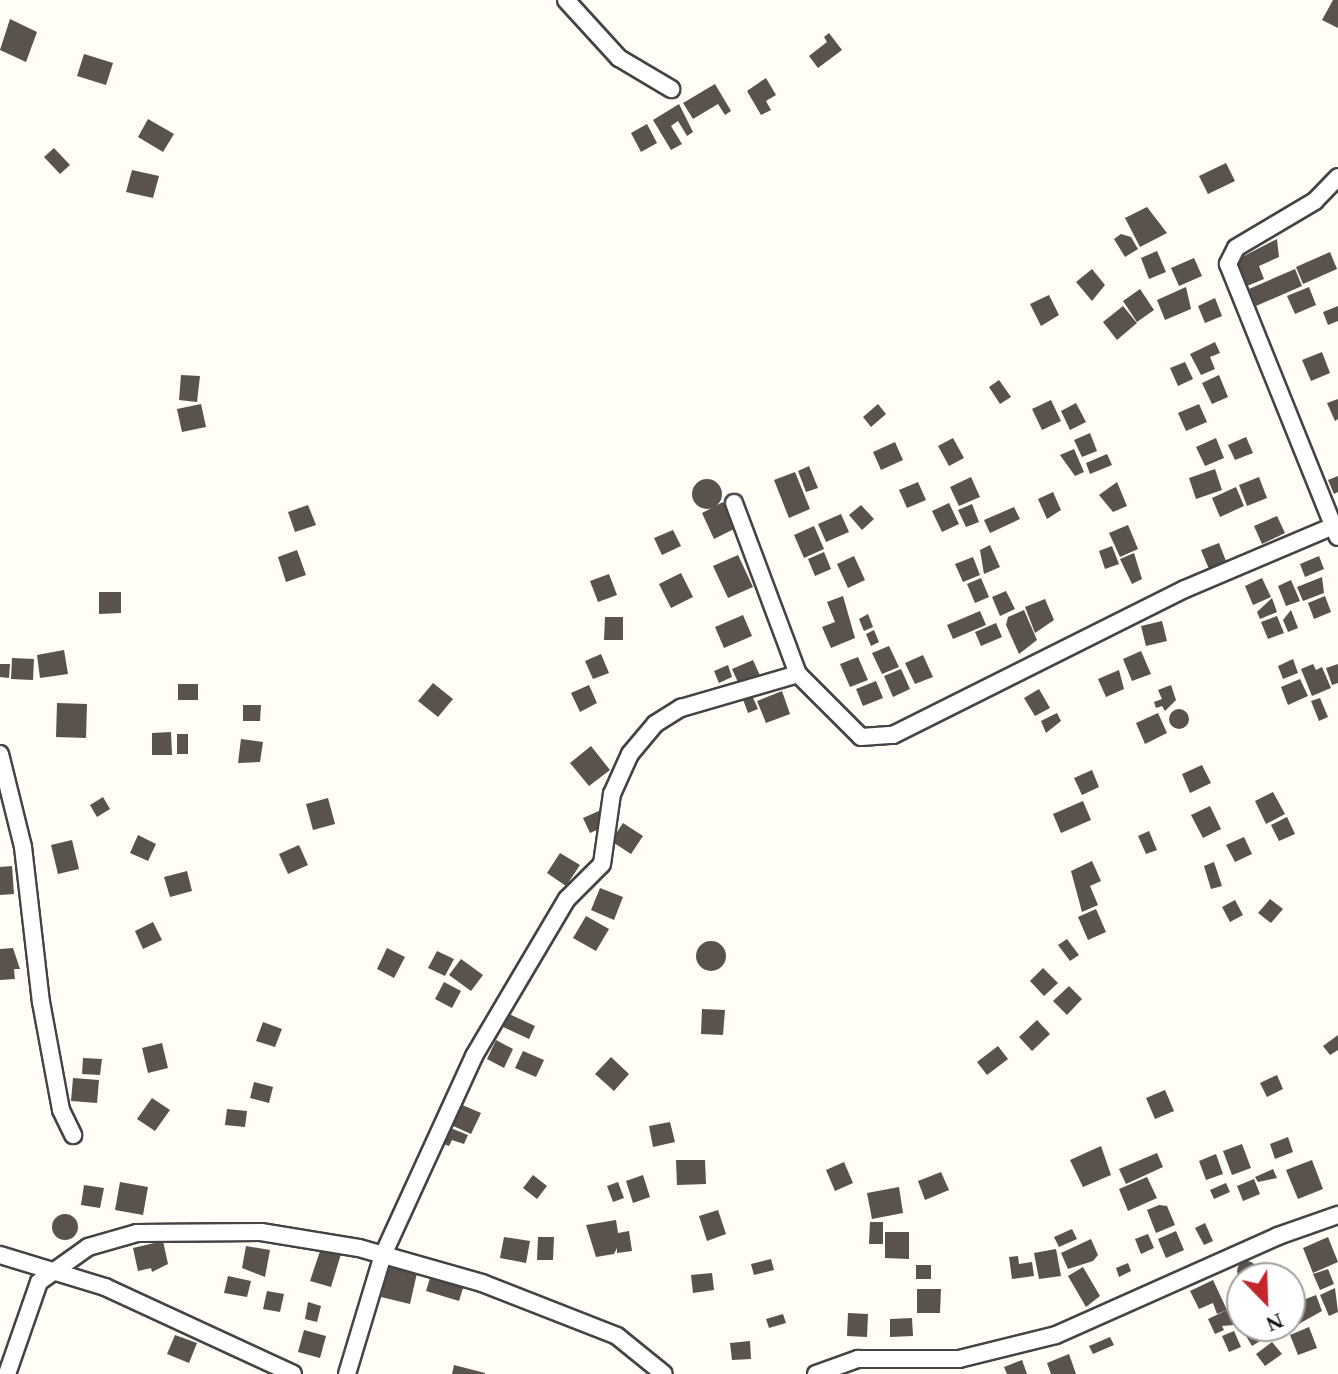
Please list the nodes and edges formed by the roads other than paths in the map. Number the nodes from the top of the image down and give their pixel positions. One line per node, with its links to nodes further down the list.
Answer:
1 (566, 0): 2 (street)
2 (671, 89)
3 (1338, 177): 5 (street)
4 (734, 503): 6 (street)
5 (1336, 528): 6 (street)
6 (798, 674): 11 (street)
7 (0, 754): 8 (street)
8 (73, 1135)
9 (1338, 1215): 13 (street)
10 (0, 1255): 12 (street)
11 (383, 1255): 12 (street); 16 (street); 17 (street)
12 (58, 1269): 14 (street); 15 (street)
13 (960, 1366): 18 (street)
14 (7, 1374)
15 (293, 1374)
16 (347, 1374)
17 (664, 1374)
18 (816, 1374)

